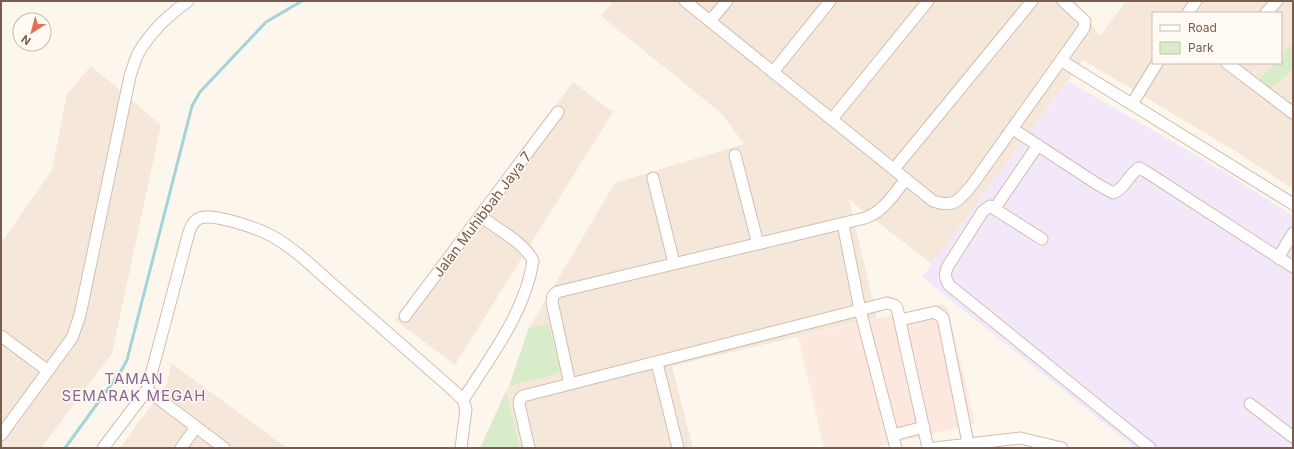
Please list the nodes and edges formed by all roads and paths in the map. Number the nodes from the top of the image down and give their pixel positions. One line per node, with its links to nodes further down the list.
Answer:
1 (188, 1): 42 (street)
2 (685, 1): 12 (street)
3 (726, 1): 12 (street)
4 (830, 1): 16 (street)
5 (928, 1): 20 (street)
6 (1032, 1): 24 (street)
7 (1063, 1): 13 (street)
8 (1196, 1): 10 (street)
9 (1277, 1): 11 (street)
10 (1189, 12)
11 (1267, 12)
12 (710, 21): 16 (street)
13 (1062, 61): 17 (street); 21 (street)
14 (1156, 64): 17 (street)
15 (1230, 64): 19 (street)
16 (773, 72): 20 (street)
17 (1132, 104): 27 (street)
18 (558, 112): 29 (street, Jalan Muhibbah Jaya 7)
19 (1293, 113)
20 (832, 119): 24 (street)
21 (1013, 129): 22 (street); 26 (street)
22 (1038, 145): 28 (street); 34 (street)
23 (735, 155): 33 (street)
24 (894, 169): 26 (street)
25 (653, 178): 35 (street)
26 (906, 179): 30 (street)
27 (1293, 204)
28 (995, 208): 32 (street); 65 (street)
29 (480, 216): 38 (street, Jalan Muhibbah Jaya 7); 45 (street)
30 (843, 224): 33 (street); 37 (street)
31 (1293, 233): 34 (street)
32 (1042, 238)
33 (758, 244): 35 (street)
34 (1278, 258): 36 (street)
35 (674, 263): 43 (street)
36 (1293, 267)
37 (860, 310): 39 (street); 41 (street); 50 (street)
38 (405, 316)
39 (900, 320): 48 (street); 52 (street)
40 (1, 336): 42 (street)
41 (657, 363): 43 (street); 60 (street)
42 (48, 371): 49 (street)
43 (570, 384): 59 (street)
44 (147, 390): 45 (street); 47 (street); 55 (street)
45 (463, 400): 58 (street)
46 (1250, 404): 51 (street)
47 (196, 427): 56 (street); 57 (street)
48 (924, 427): 50 (street); 62 (street)
49 (1, 435)
50 (892, 435): 61 (street)
51 (1293, 437)
52 (968, 443): 53 (street); 54 (street)
53 (1001, 444): 64 (street)
54 (954, 446): 63 (street)
55 (104, 448)
56 (180, 448)
57 (224, 448)
58 (461, 448)
59 (529, 448)
60 (678, 448)
61 (896, 448)
62 (928, 448)
63 (935, 448)
64 (1062, 448)
65 (1150, 448)

